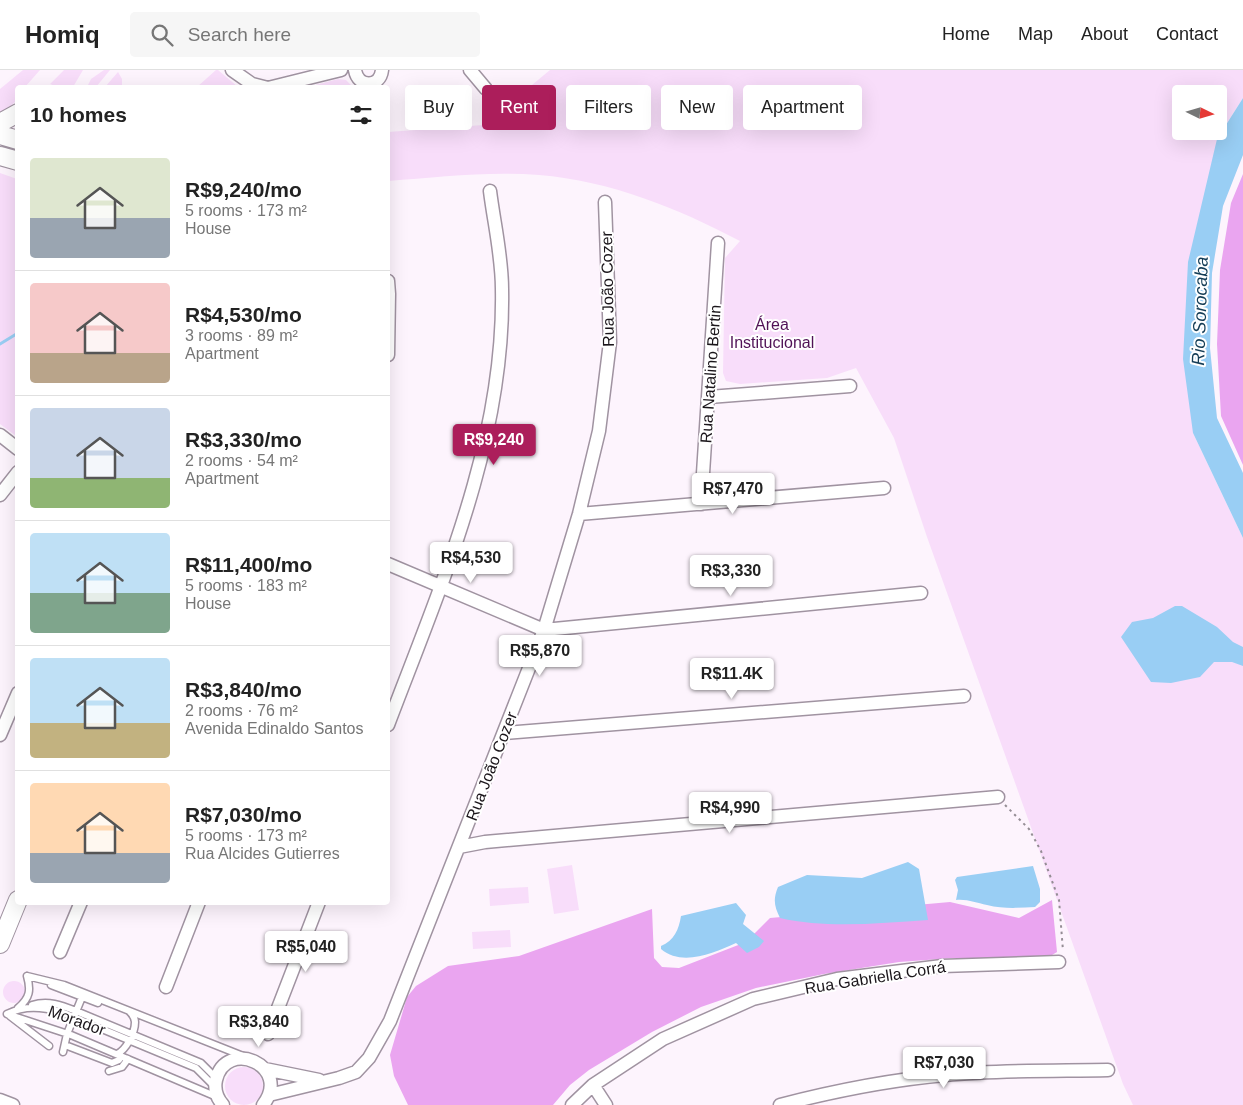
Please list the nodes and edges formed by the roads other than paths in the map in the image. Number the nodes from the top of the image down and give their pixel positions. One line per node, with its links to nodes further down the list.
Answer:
1 (232, 70): 6 (street)
2 (341, 70): 4 (street); 7 (street)
3 (470, 70): 8 (street)
4 (359, 79): 5 (street)
5 (378, 79)
6 (256, 85)
7 (280, 85)
8 (483, 85)
9 (15, 114): 10 (street)
10 (0, 123)
11 (0, 135): 12 (street)
12 (15, 139)
13 (0, 156): 14 (street)
14 (15, 160)
15 (490, 191): 28 (street)
16 (605, 202): 26 (street, Rua João Cozer)
17 (718, 243): 19 (street, Rua Natalino Bertin)
18 (850, 386): 19 (street)
19 (709, 397): 25 (street, Rua Natalino Bertin)
20 (0, 435): 21 (street)
21 (15, 447)
22 (15, 476): 24 (street)
23 (884, 488): 25 (street)
24 (0, 495)
25 (701, 504): 26 (street)
26 (579, 514): 30 (street, Rua João Cozer)
27 (390, 565): 28 (street)
28 (441, 586): 30 (street); 33 (street)
29 (921, 593): 30 (street)
30 (544, 630): 34 (street, Rua João Cozer)
31 (964, 696): 34 (street)
32 (15, 700): 35 (street)
33 (390, 719)
34 (504, 733): 37 (street, Rua João Cozer)
35 (0, 735)
36 (998, 797): 37 (street)
37 (459, 847): 65 (street, Rua João Cozer)
38 (16, 905): 42 (street)
39 (80, 905): 43 (street)
40 (198, 905): 46 (street)
41 (318, 905): 54 (street)
42 (0, 944)
43 (60, 952)
44 (1059, 962): 66 (street, Rua Gabriella Corrá)
45 (26, 976): 47 (lane); 48 (lane); 51 (lane)
46 (166, 987)
47 (82, 997): 50 (lane); 51 (lane)
48 (18, 1008): 49 (lane, Morador); 50 (lane, Morador)
49 (7, 1014): 53 (lane); 57 (lane)
50 (75, 1014): 53 (lane); 55 (lane, Morador)
51 (132, 1014): 52 (lane); 55 (lane)
52 (154, 1022): 61 (lane); 61 (lane)
53 (67, 1034): 56 (lane); 59 (lane)
54 (268, 1034)
55 (130, 1037): 59 (lane); 67 (lane, Morador)
56 (65, 1045): 58 (lane); 59 (lane)
57 (49, 1046)
58 (63, 1052)
59 (119, 1055): 60 (lane)
60 (128, 1059): 64 (lane); 67 (lane)
61 (246, 1059): 62 (street); 67 (street)
62 (265, 1069): 65 (street, Rua João Cozer); 69 (street)
63 (1108, 1070): 73 (street)
64 (109, 1071)
65 (321, 1081): 69 (street, Rua João Cozer)
66 (593, 1085): 71 (street, Rua Gabriella Corrá); 72 (street)
67 (218, 1092)
68 (0, 1100): 70 (street)
69 (266, 1100)
70 (13, 1105)
71 (572, 1105)
72 (606, 1105)
73 (780, 1105)

